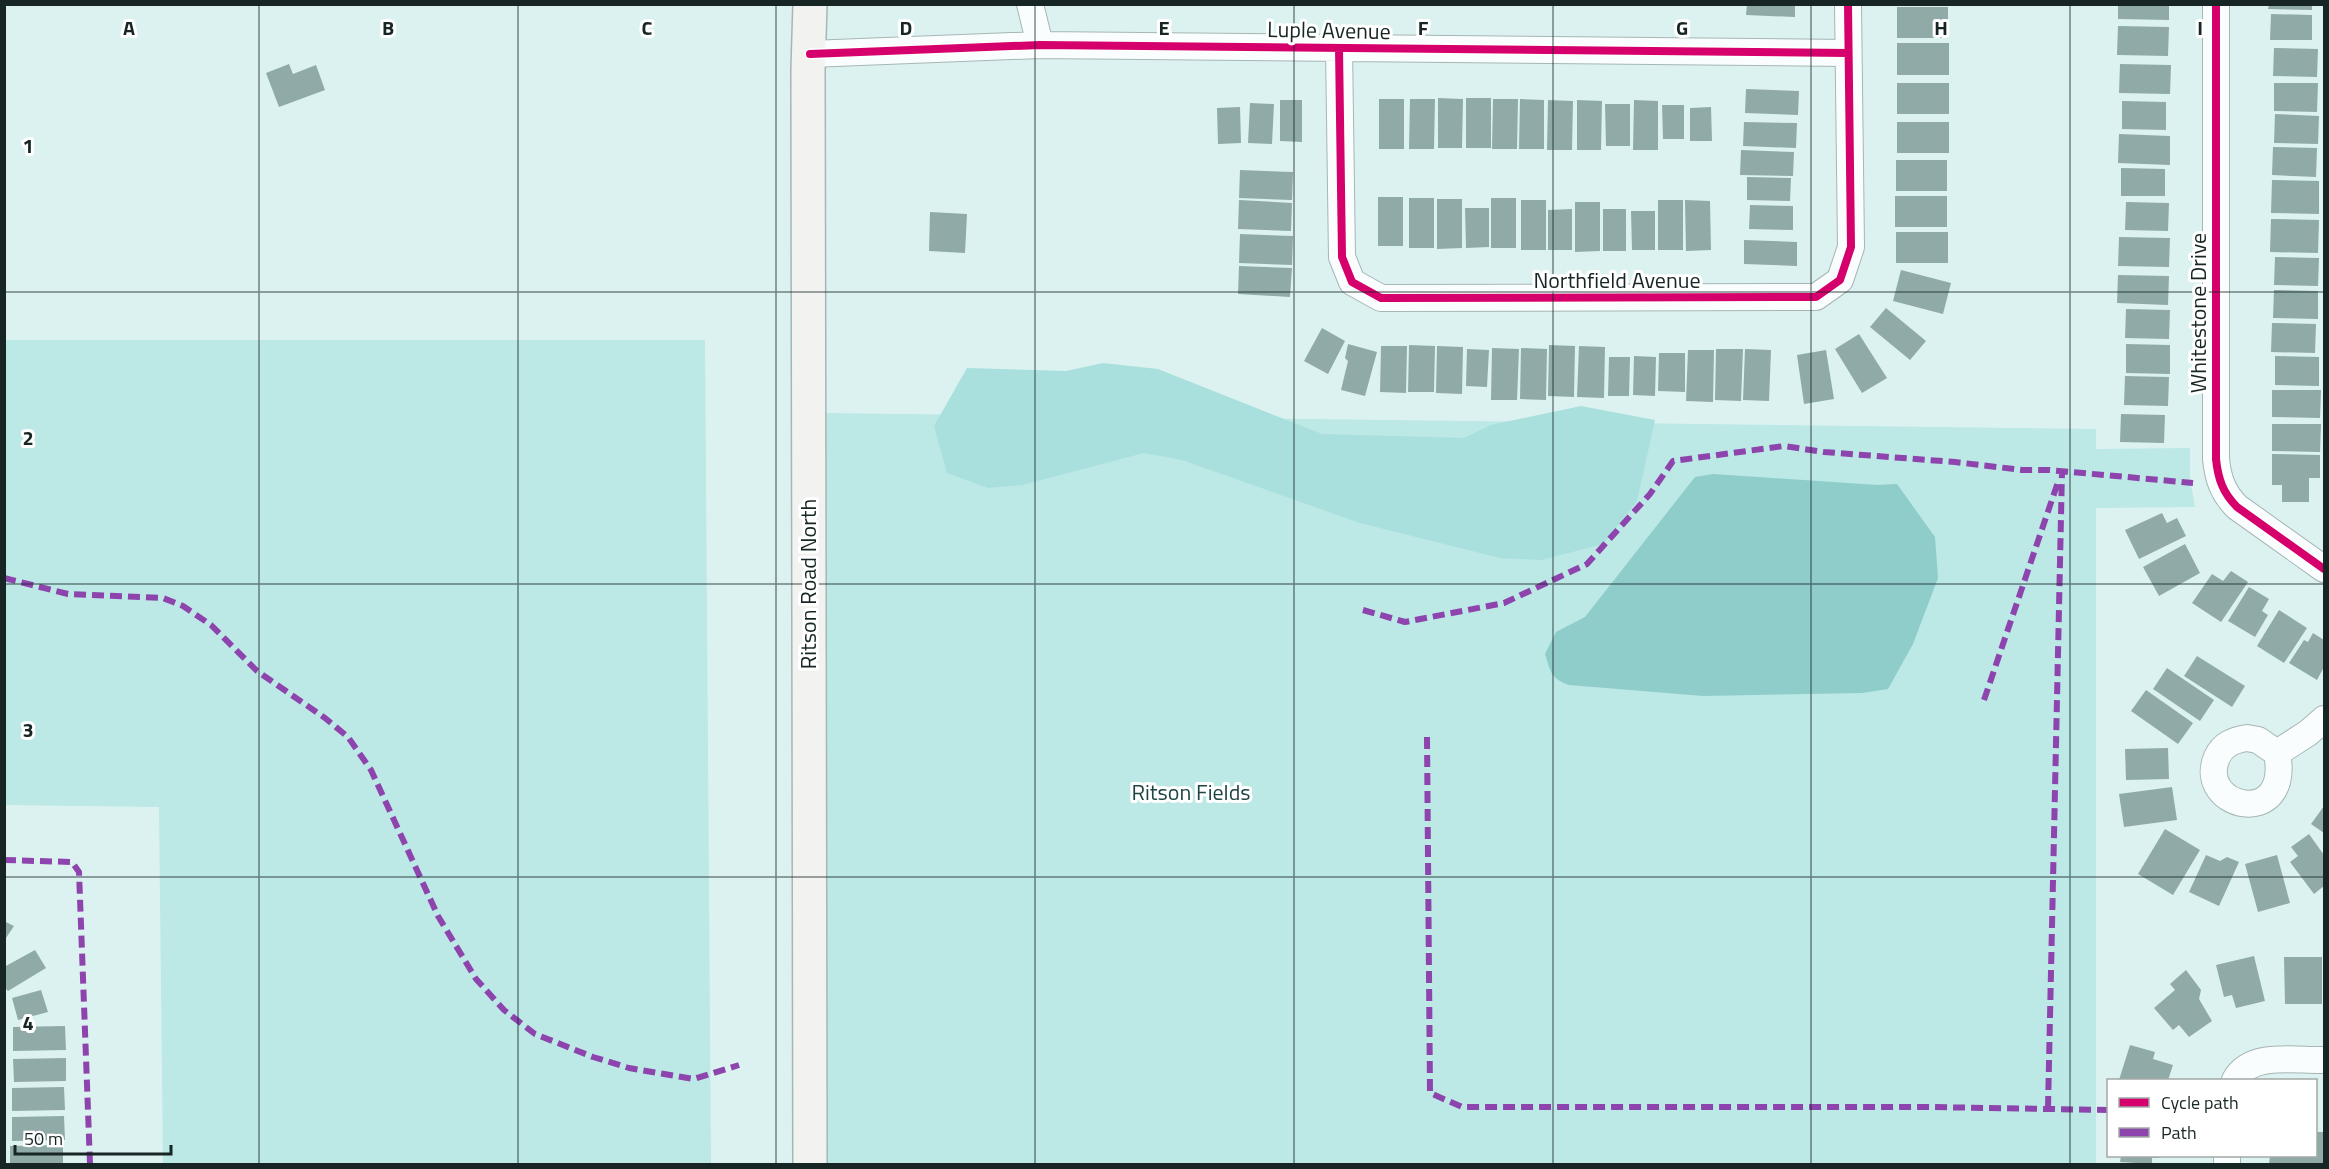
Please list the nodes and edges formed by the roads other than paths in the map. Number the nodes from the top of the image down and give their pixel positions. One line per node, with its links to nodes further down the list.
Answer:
1 (810, 4): 8 (main road, Ritson Road North)
2 (1030, 4): 5 (street)
3 (1848, 4): 7 (street, Northfield Avenue)
4 (2216, 4): 9 (street, Whitestone Drive)
5 (1040, 45): 6 (street, Luple Avenue); 8 (street, Luple Avenue)
6 (1339, 48): 7 (street, Luple Avenue); 7 (street, Northfield Avenue)
7 (1848, 53)
8 (810, 54): 14 (main road, Ritson Road North)
9 (2325, 569)
10 (2325, 719): 11 (street)
11 (2277, 753)
12 (2325, 1060): 13 (street)
13 (2236, 1079)
14 (810, 1164)

